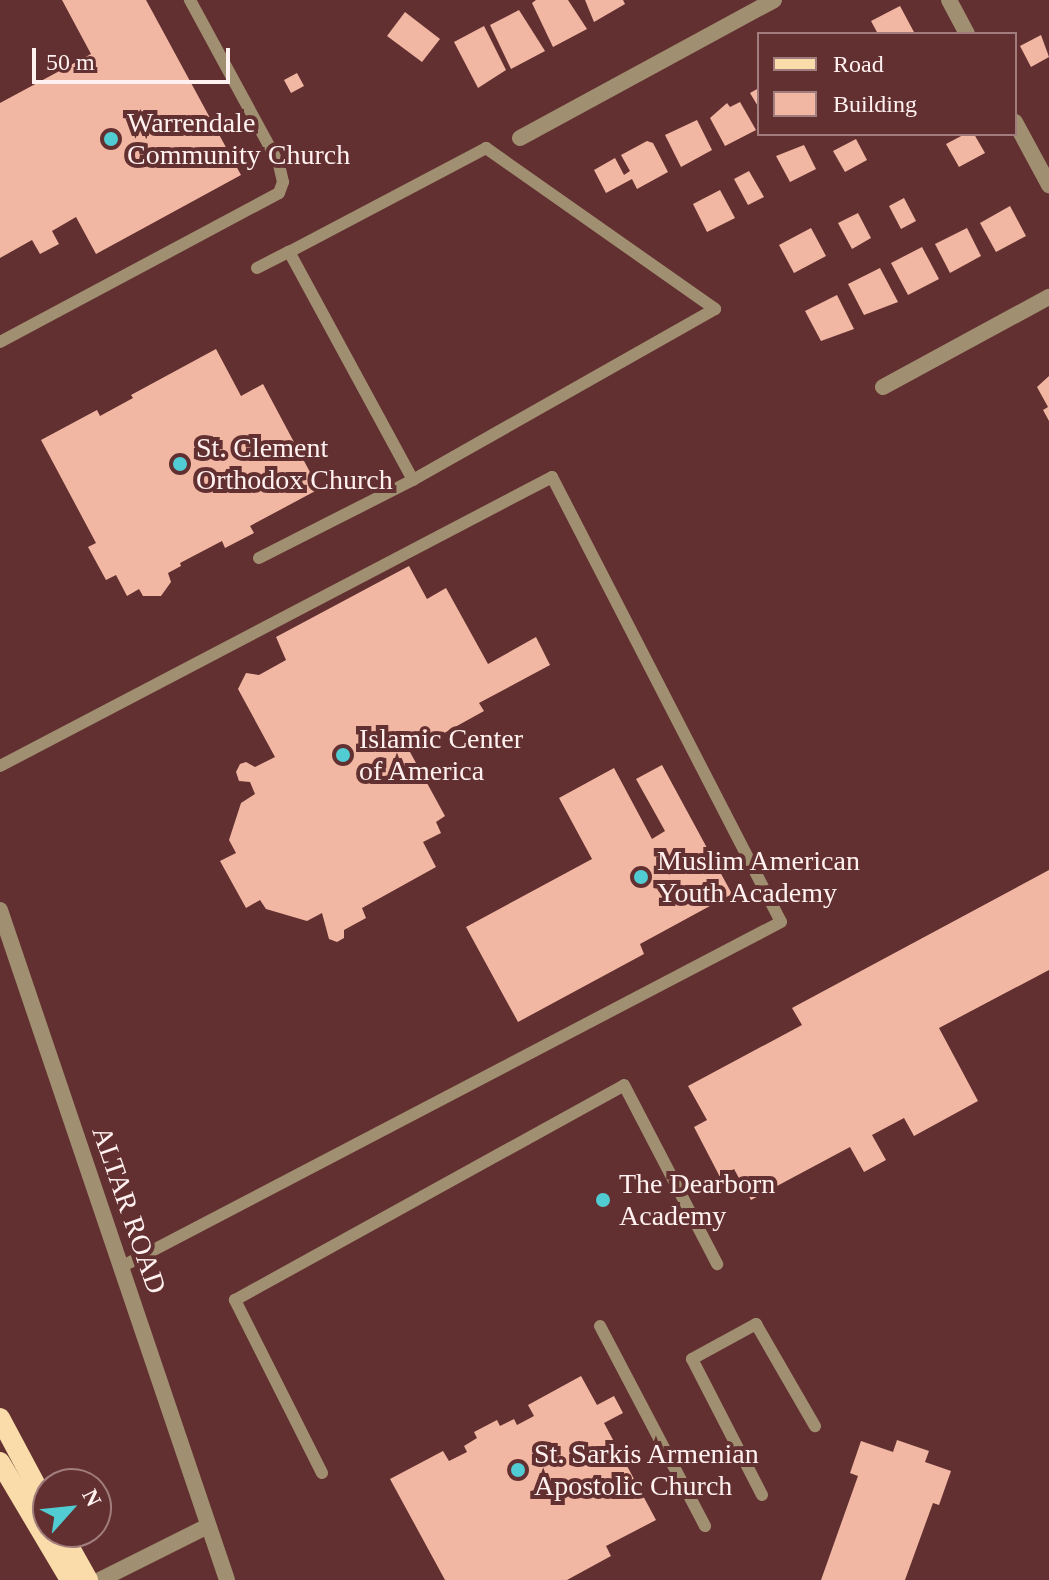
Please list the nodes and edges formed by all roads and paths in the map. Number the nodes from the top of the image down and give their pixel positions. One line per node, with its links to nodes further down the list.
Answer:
1 (190, 0): 11 (lane)
2 (774, 0): 6 (street)
3 (949, 0): 4 (street)
4 (966, 32)
5 (1017, 126): 7 (street)
6 (520, 138)
7 (1049, 185)
8 (289, 252): 9 (lane); 13 (lane); 13 (lane)
9 (257, 268)
10 (1049, 297): 12 (street)
11 (0, 342)
12 (883, 387)
13 (413, 480): 14 (lane)
14 (259, 558)
15 (0, 766): 18 (lane)
16 (0, 910): 18 (street, ALTAR ROAD)
17 (717, 1264): 23 (lane)
18 (121, 1267): 26 (street, ALTAR ROAD)
19 (600, 1326): 27 (lane)
20 (0, 1418): 24 (main road)
21 (815, 1426): 25 (lane)
22 (0, 1462): 29 (main road)
23 (322, 1473)
24 (32, 1478)
25 (762, 1495)
26 (208, 1526): 31 (street); 32 (street, ALTAR ROAD)
27 (705, 1526)
28 (70, 1548): 30 (main road)
29 (70, 1580)
30 (88, 1580)
31 (100, 1580)
32 (227, 1580)

